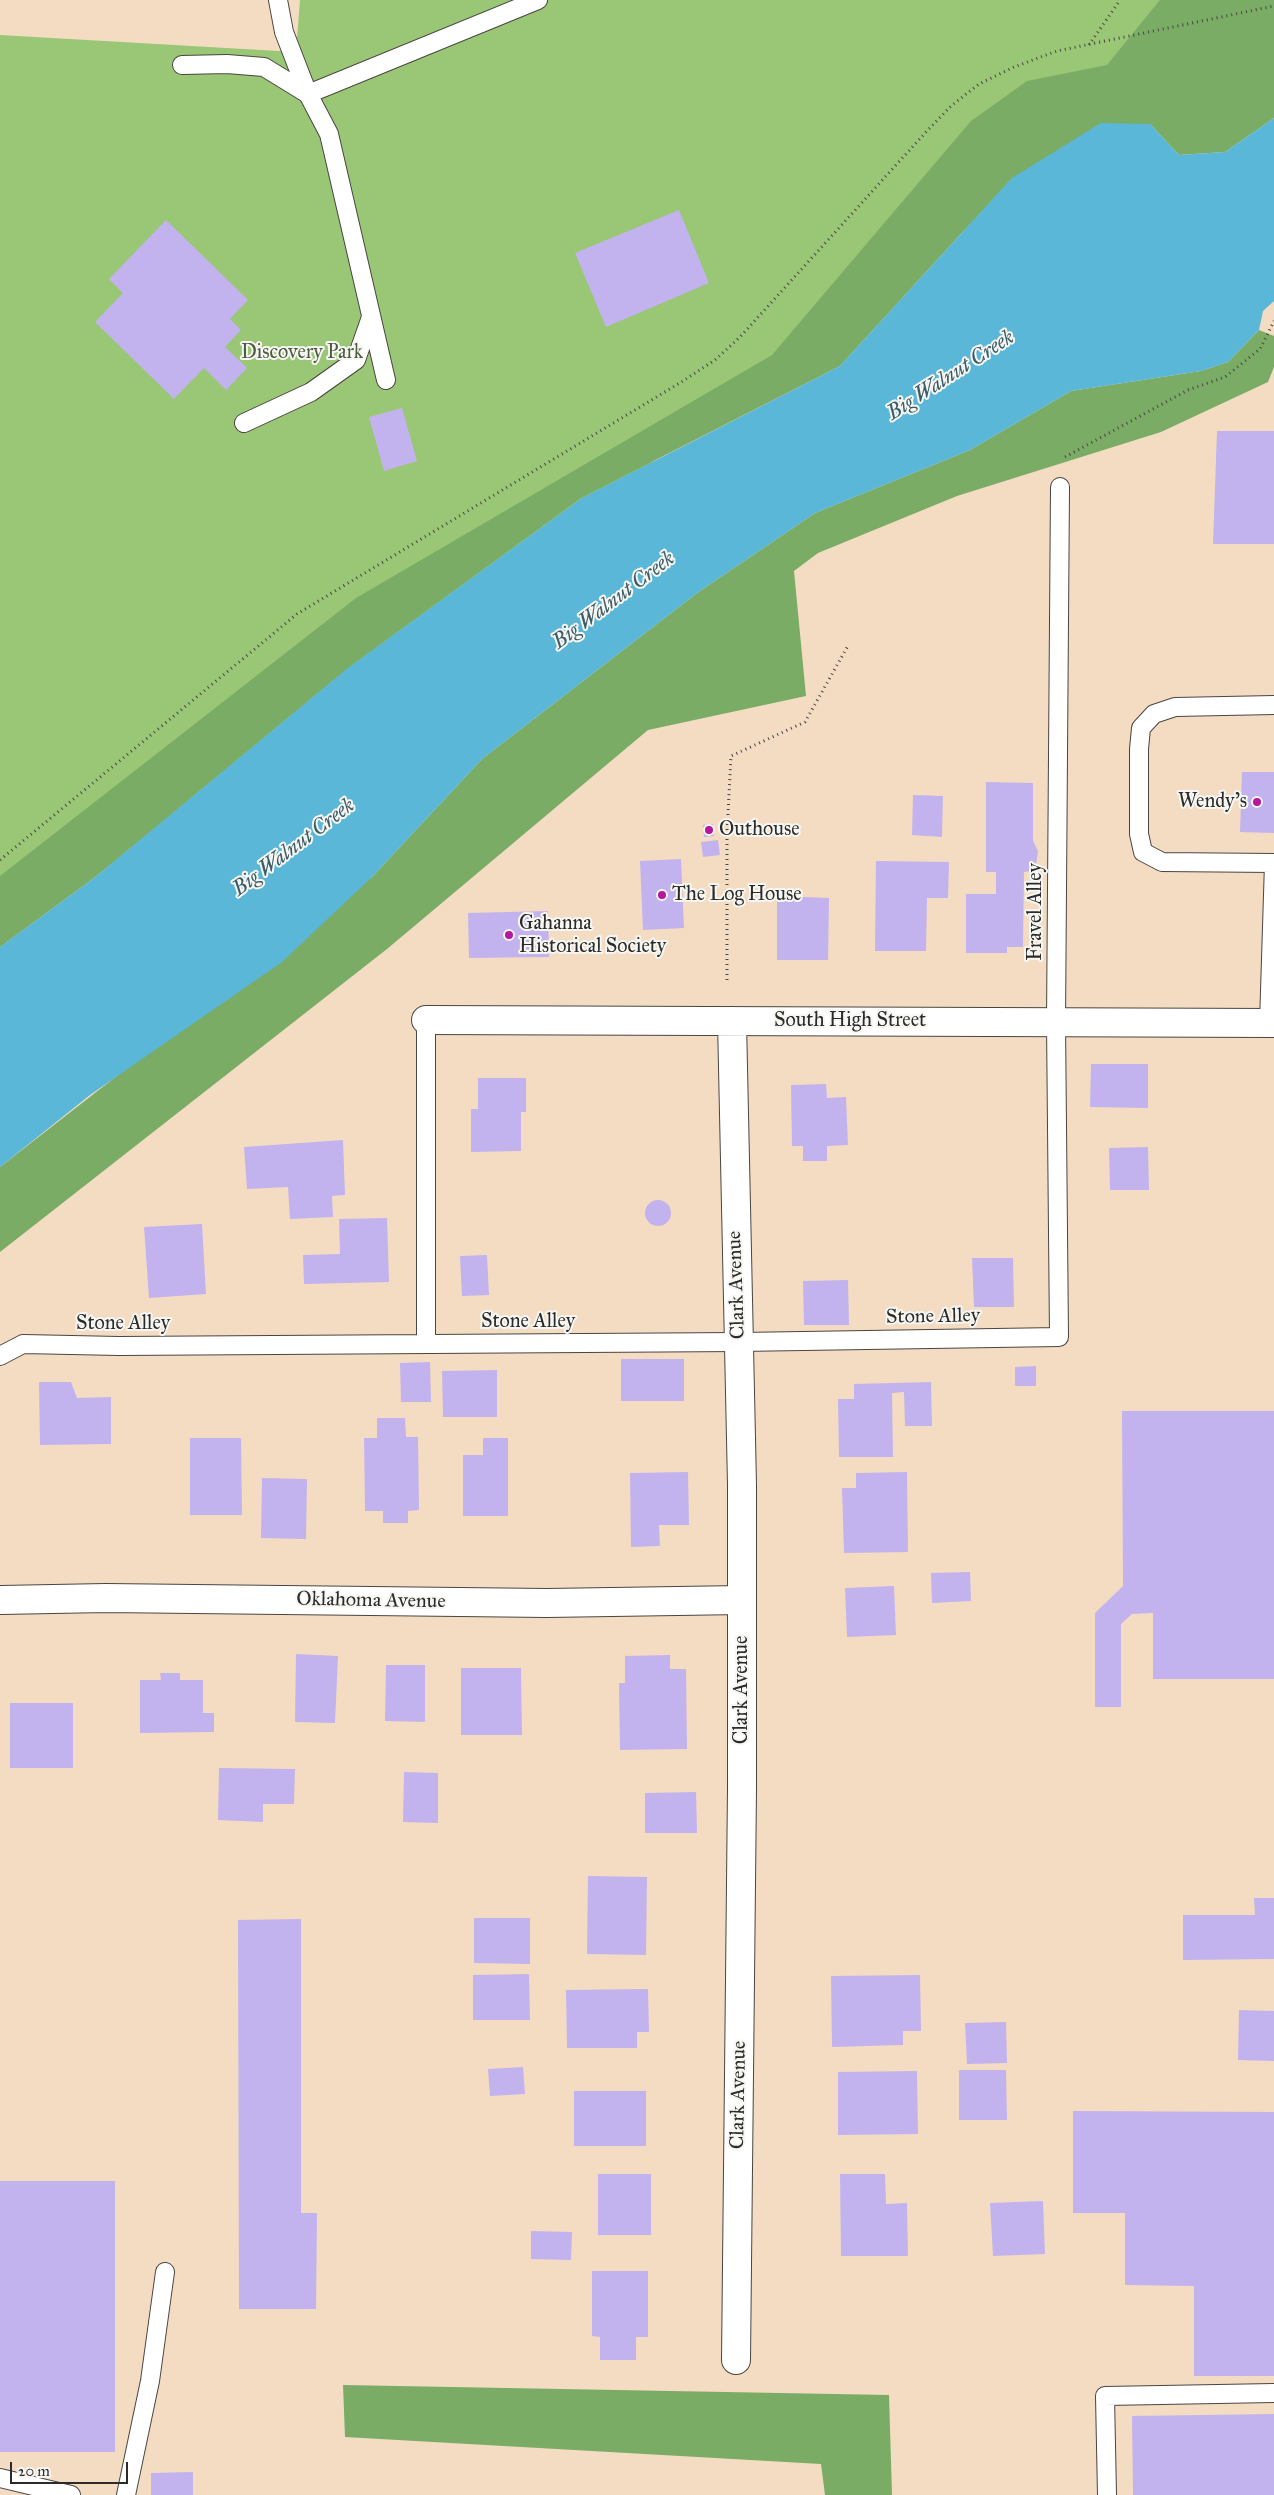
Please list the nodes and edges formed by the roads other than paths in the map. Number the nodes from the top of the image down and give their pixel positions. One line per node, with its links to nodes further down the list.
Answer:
1 (278, 0): 4 (lane)
2 (538, 0): 4 (lane)
3 (182, 65): 4 (lane)
4 (308, 94): 5 (lane)
5 (371, 317): 6 (lane); 7 (lane)
6 (386, 380)
7 (244, 423)
8 (1060, 487): 13 (lane, Fravel Alley)
9 (1274, 705): 10 (lane)
10 (1274, 863): 14 (lane)
11 (426, 1020): 12 (street, South High Street); 17 (lane)
12 (732, 1021): 13 (street, South High Street); 16 (street, Clark Avenue)
13 (1056, 1022): 14 (street, South High Street); 15 (lane, Fravel Alley)
14 (1272, 1023)
15 (1059, 1336): 16 (lane, Stone Alley)
16 (739, 1342): 17 (lane, Stone Alley); 20 (street, Clark Avenue)
17 (426, 1344): 18 (lane, Stone Alley)
18 (0, 1356)
19 (0, 1600): 20 (street, Oklahoma Avenue)
20 (742, 1600): 22 (street, Clark Avenue)
21 (165, 2272): 26 (lane)
22 (736, 2360)
23 (1274, 2393): 27 (lane)
24 (0, 2478): 25 (lane)
25 (71, 2495)
26 (126, 2495)
27 (1108, 2495)

